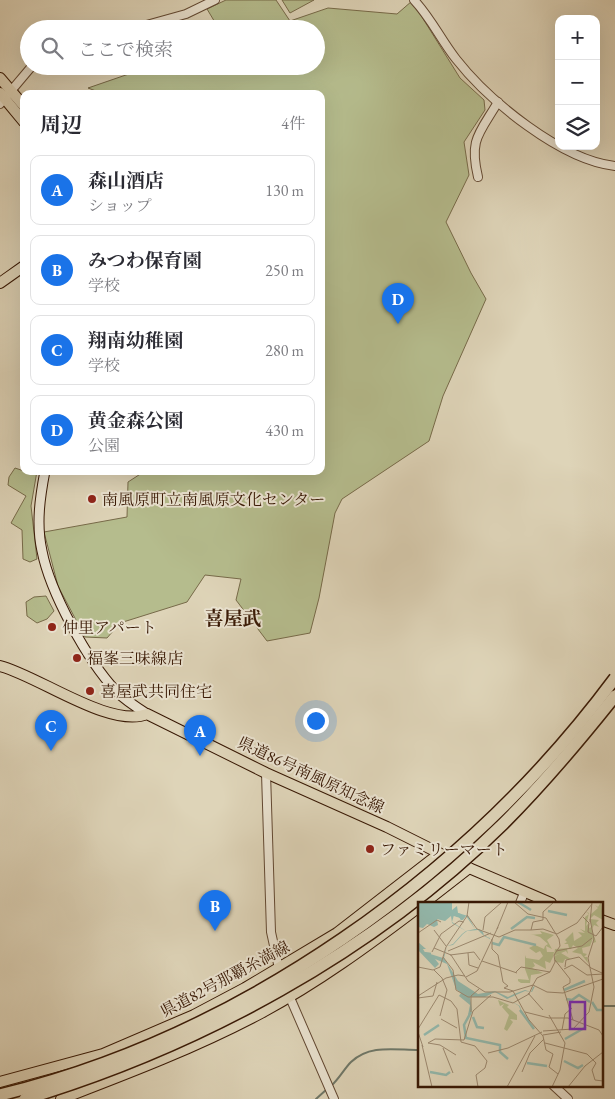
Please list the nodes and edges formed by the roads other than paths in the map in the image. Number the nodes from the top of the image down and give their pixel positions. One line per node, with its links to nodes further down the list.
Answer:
1 (216, 0): 3 (street)
2 (414, 0): 7 (street)
3 (164, 20)
4 (24, 75): 6 (street)
5 (0, 78): 6 (main road)
6 (4, 97): 8 (main road); 9 (main road)
7 (498, 102): 10 (street); 11 (street)
8 (20, 104)
9 (20, 117)
10 (615, 166)
11 (478, 177)
12 (20, 269): 13 (main road)
13 (0, 283)
14 (44, 475): 18 (main road)
15 (0, 666): 18 (main road, 県道86号南風原知念線)
16 (615, 678): 32 (highway, bridge)
17 (615, 696): 33 (highway, bridge)
18 (146, 714): 19 (main road, 県道86号南風原知念線)
19 (266, 772): 20 (main road, 県道86号南風原知念線); 28 (street)
20 (439, 854): 21 (main road, 県道86号南風原知念線); 28 (main road, 県道82号那覇糸満線)
21 (469, 868): 22 (main road, 県道86号南風原知念線); 23 (main road)
22 (522, 898): 24 (main road, 県道86号南風原知念線)
23 (425, 902)
24 (546, 902)
25 (418, 908): 29 (main road)
26 (602, 920): 27 (main road)
27 (615, 925)
28 (278, 969): 29 (street); 30 (main road, 県道82号那覇糸満線)
29 (289, 997): 34 (main road); 35 (street)
30 (0, 1082)
31 (554, 1086): 36 (street)
32 (0, 1095)
33 (25, 1099)
34 (61, 1099)
35 (334, 1099)
36 (568, 1099)

